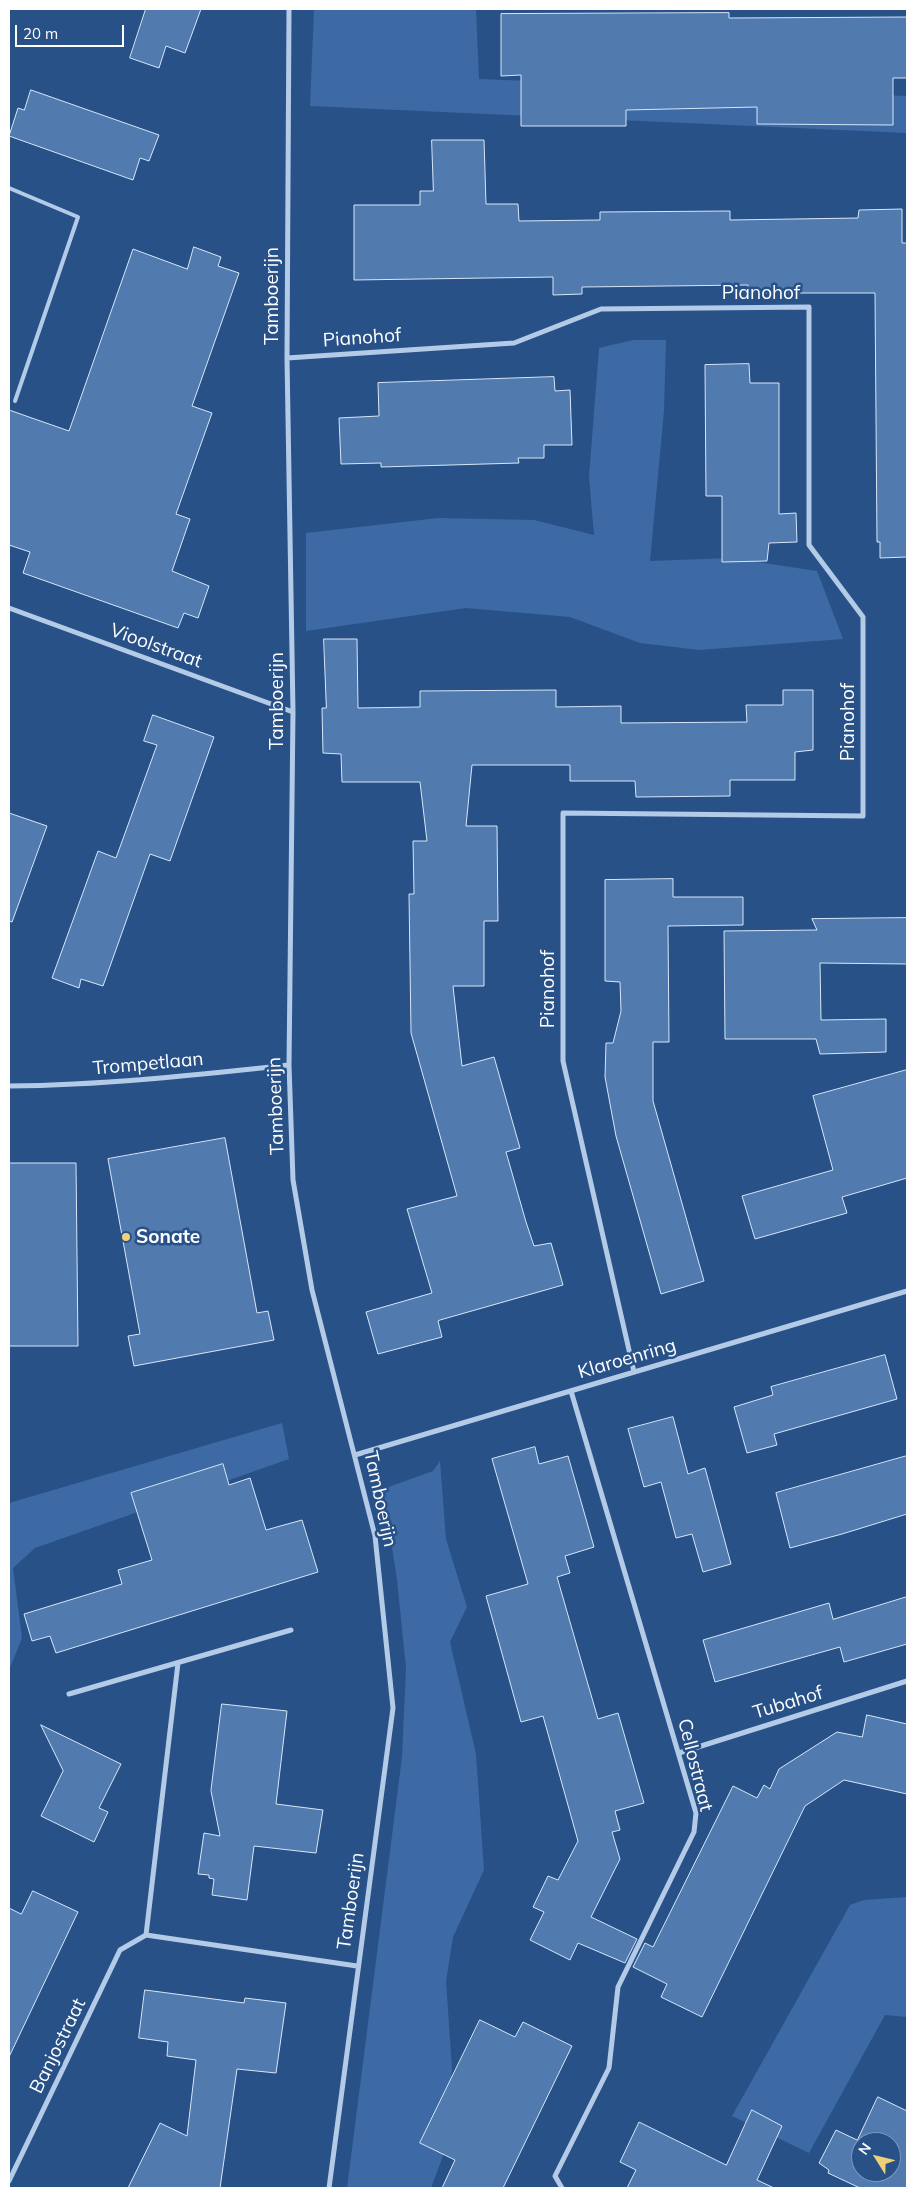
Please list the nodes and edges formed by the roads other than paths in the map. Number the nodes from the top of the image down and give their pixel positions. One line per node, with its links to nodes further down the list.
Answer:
1 (289, 9): 3 (street, Tamboerijn)
2 (9, 188): 4 (lane)
3 (287, 358): 6 (street, Tamboerijn); 10 (street, Pianohof)
4 (15, 401)
5 (9, 608): 6 (street, Vioolstraat)
6 (293, 712): 7 (street, Tamboerijn)
7 (289, 1065): 8 (street, Trompetlaan); 12 (street, Tamboerijn)
8 (9, 1086)
9 (907, 1291): 10 (street, Klaroenring)
10 (634, 1372): 11 (street, Klaroenring)
11 (571, 1391): 12 (street, Klaroenring); 17 (street, Cellostraat)
12 (355, 1455): 19 (street, Tamboerijn)
13 (291, 1630): 14 (street)
14 (178, 1663): 16 (street); 18 (street)
15 (907, 1681): 17 (street, Tubahof)
16 (69, 1694)
17 (679, 1753): 22 (street, Cellostraat)
18 (146, 1935): 19 (street); 20 (street, Banjostraat)
19 (357, 1966): 21 (street, Tamboerijn)
20 (9, 2181)
21 (329, 2188)
22 (562, 2188)

